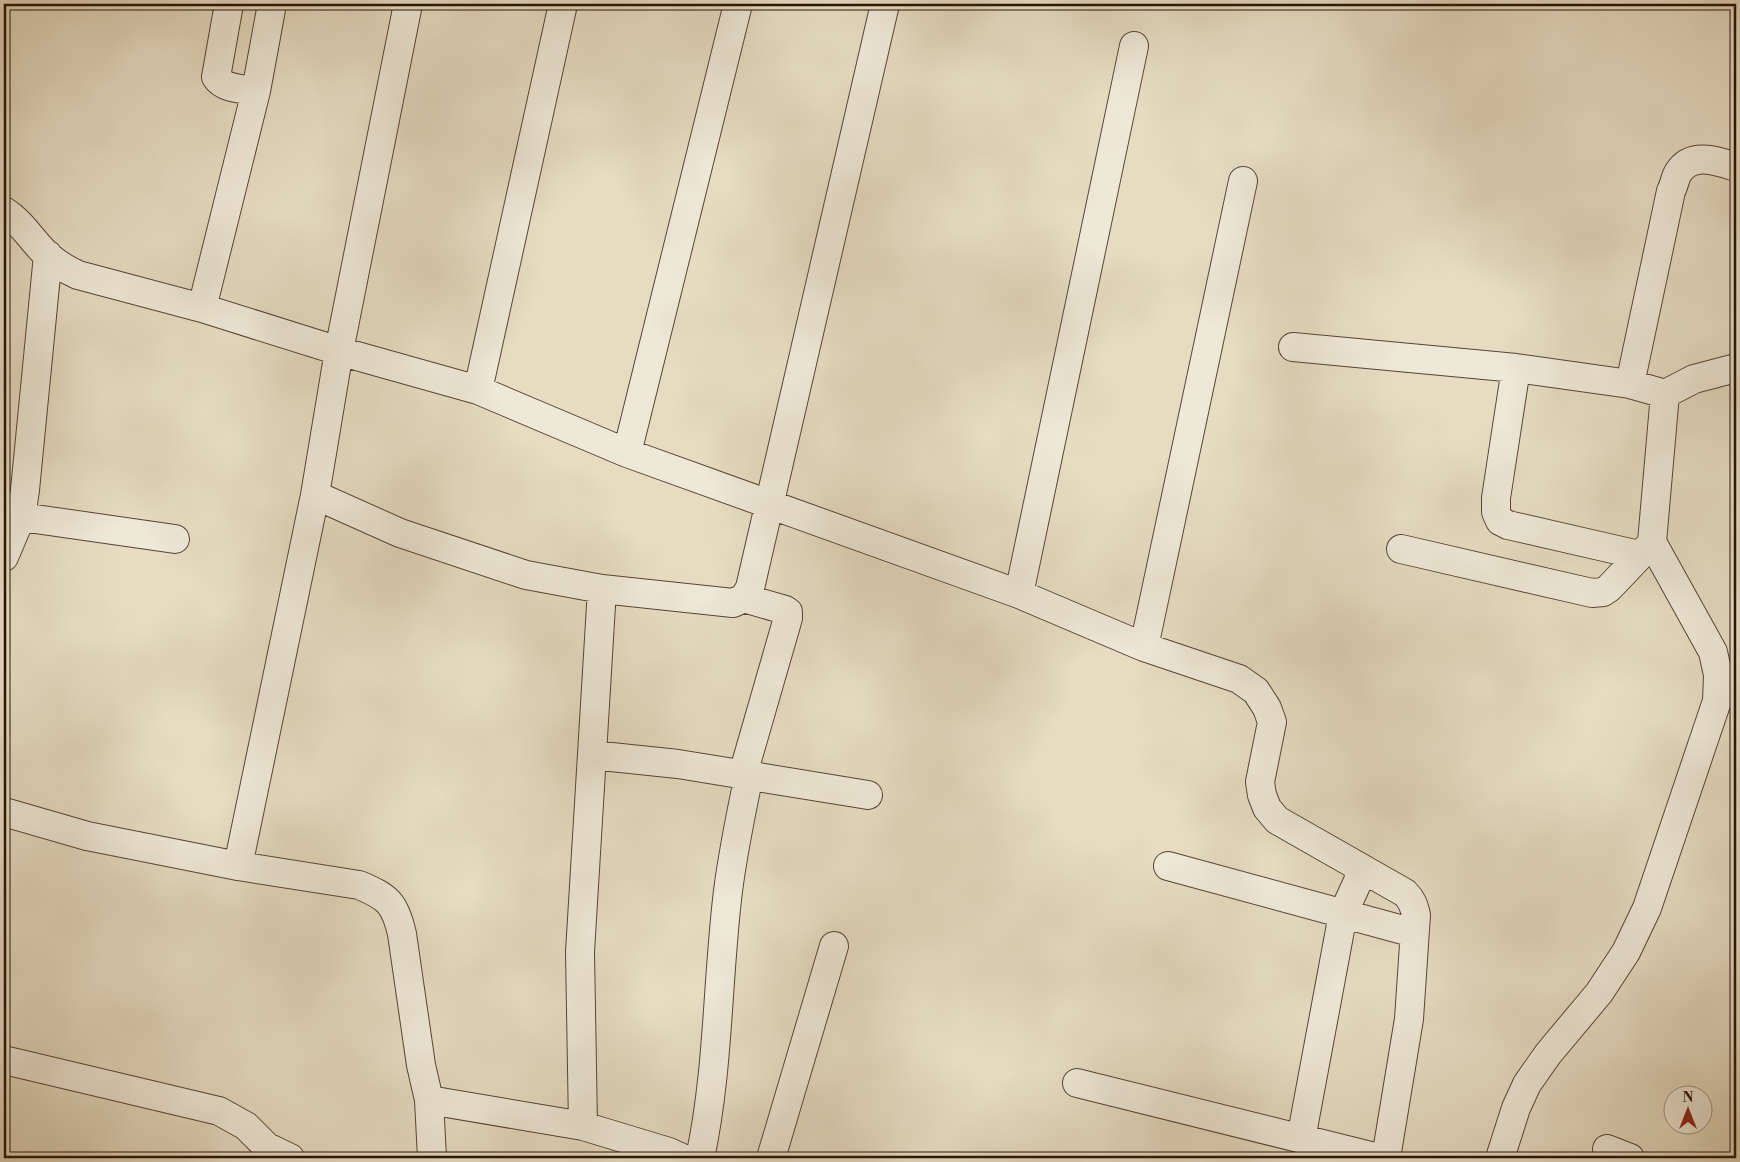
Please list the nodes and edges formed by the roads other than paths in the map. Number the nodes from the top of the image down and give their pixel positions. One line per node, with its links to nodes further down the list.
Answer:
1 (229, 4): 8 (street)
2 (272, 4): 8 (street)
3 (408, 4): 15 (street)
4 (563, 4): 19 (street)
5 (738, 4): 21 (street)
6 (885, 4): 23 (street)
7 (1134, 46): 30 (street)
8 (256, 91): 13 (street)
9 (1736, 167): 18 (street)
10 (1243, 181): 32 (street)
11 (4, 210): 12 (street)
12 (48, 255): 13 (street); 24 (street)
13 (202, 308): 15 (street)
14 (1293, 348): 16 (street)
15 (339, 351): 19 (street); 22 (street)
16 (1516, 368): 18 (street); 27 (street)
17 (1736, 368): 20 (street)
18 (1630, 384): 20 (street)
19 (478, 390): 21 (street)
20 (1665, 394): 27 (street)
21 (627, 453): 23 (street)
22 (316, 495): 29 (street); 37 (street)
23 (770, 505): 30 (street); 31 (street)
24 (21, 517): 25 (street); 28 (street)
25 (175, 539)
26 (1401, 549): 27 (street)
27 (1646, 549): 55 (street)
28 (4, 556)
29 (602, 588): 31 (street); 33 (street)
30 (1019, 594): 32 (street)
31 (744, 598): 34 (street)
32 (1144, 647): 39 (street)
33 (592, 755): 34 (street); 46 (street)
34 (746, 774): 35 (street); 51 (street)
35 (868, 795)
36 (4, 812): 37 (street)
37 (238, 866): 45 (street)
38 (1168, 866): 40 (street)
39 (1363, 870): 40 (street); 41 (street)
40 (1343, 914): 41 (street); 47 (street)
41 (1414, 933): 54 (street)
42 (834, 946): 52 (street)
43 (4, 1060): 48 (street)
44 (1077, 1083): 47 (street)
45 (429, 1100): 46 (street); 49 (street)
46 (583, 1126): 50 (street)
47 (1301, 1139): 53 (street)
48 (290, 1158)
49 (432, 1158)
50 (682, 1158)
51 (700, 1158)
52 (771, 1158)
53 (1378, 1158)
54 (1386, 1158)
55 (1500, 1158)

